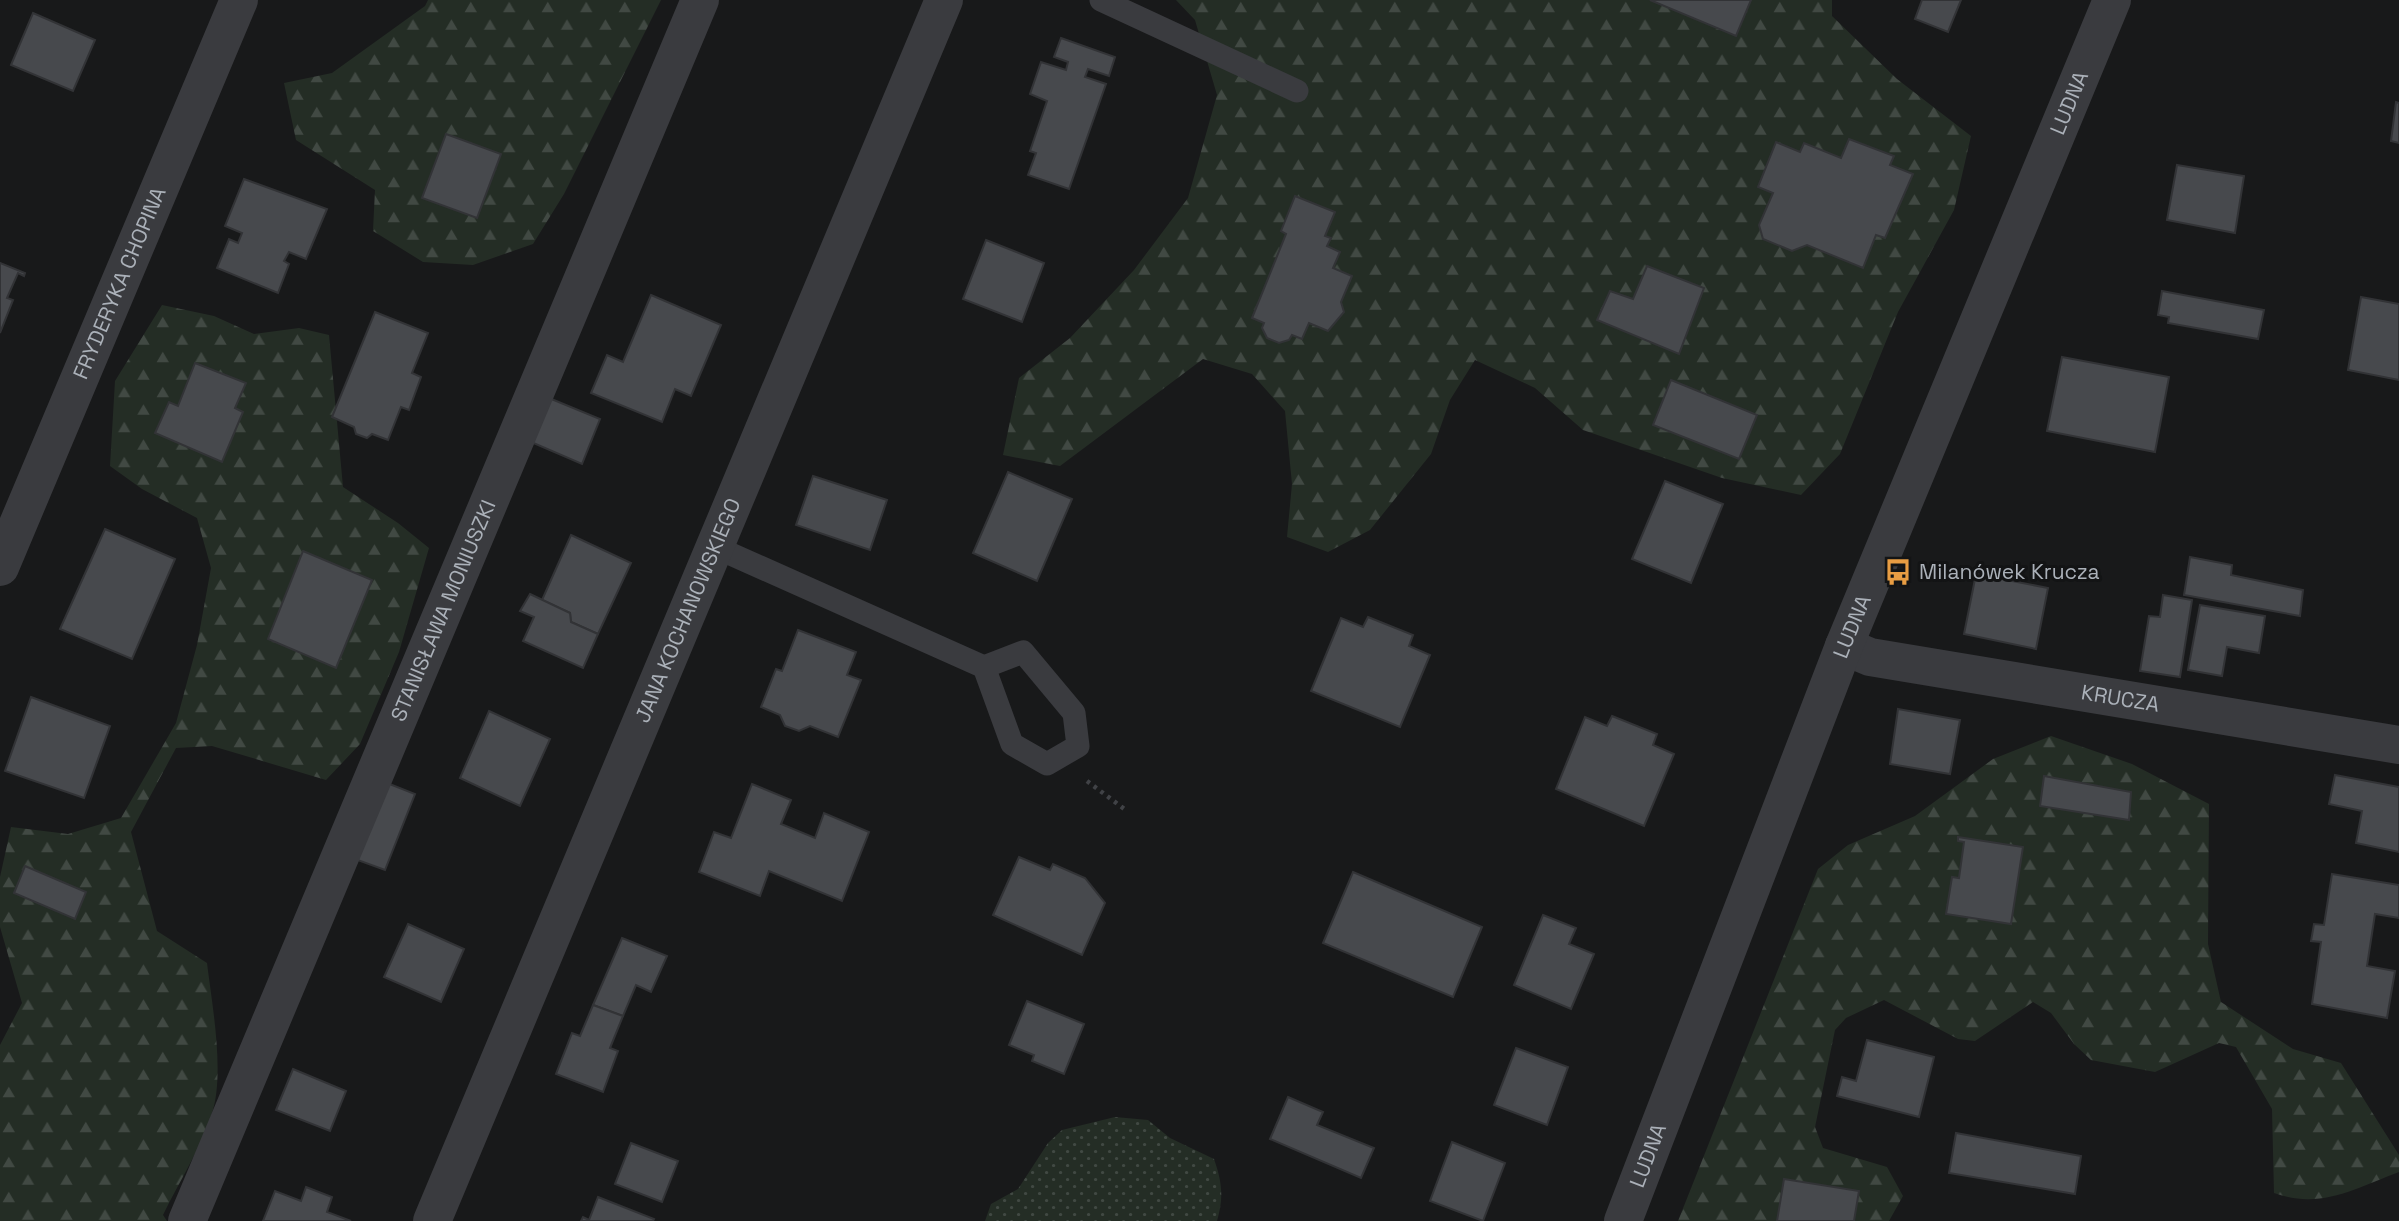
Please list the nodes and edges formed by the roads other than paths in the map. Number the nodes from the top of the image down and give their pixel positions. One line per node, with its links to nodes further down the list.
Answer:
1 (239, 0): 8 (street, FRYDERYKA CHOPINA)
2 (700, 0): 12 (street, STANISŁAWA MONIUSZKI)
3 (944, 0): 7 (street, JANA KOCHANOWSKIEGO)
4 (1101, 0): 6 (lane)
5 (2112, 0): 9 (street, LUDNA)
6 (1297, 91)
7 (715, 547): 10 (lane); 13 (street, JANA KOCHANOWSKIEGO)
8 (0, 567)
9 (1844, 646): 11 (street, KRUCZA); 14 (street, LUDNA)
10 (984, 667): 10 (lane)
11 (2399, 745)
12 (187, 1221)
13 (432, 1221)
14 (1623, 1221)

